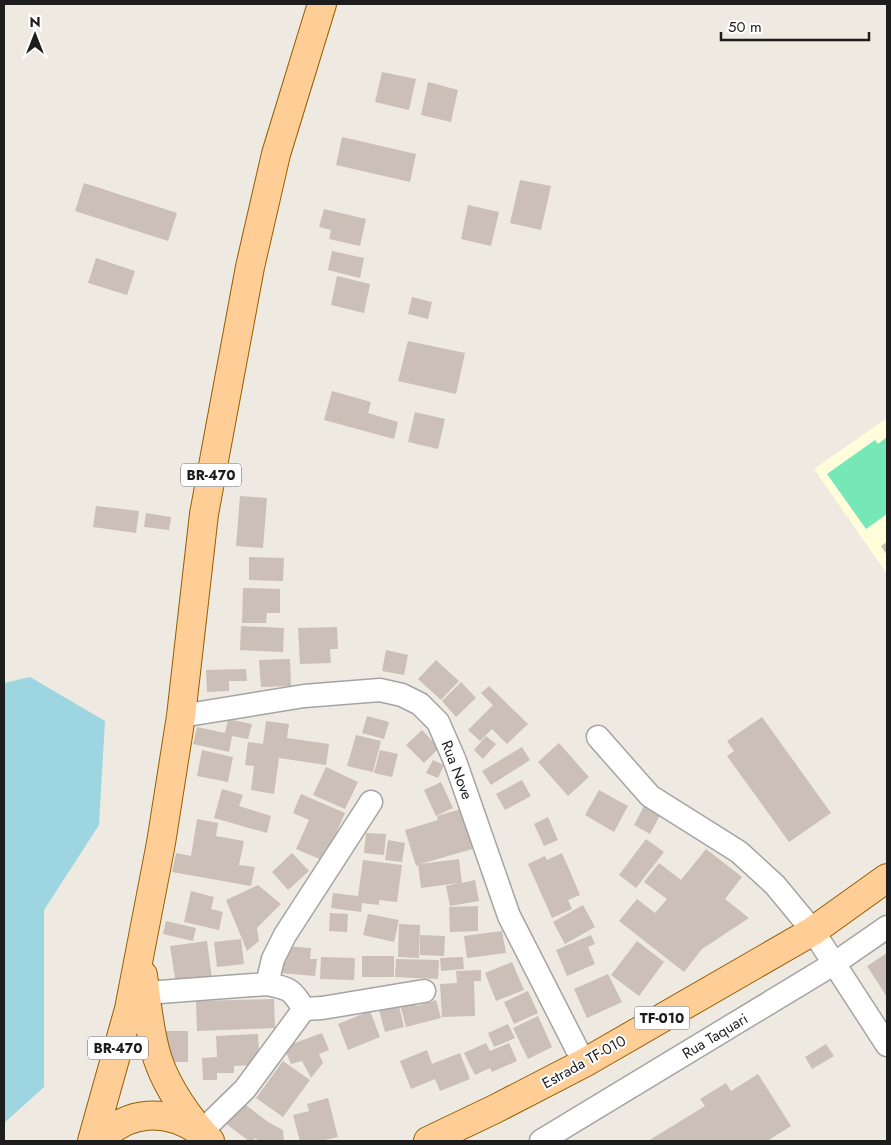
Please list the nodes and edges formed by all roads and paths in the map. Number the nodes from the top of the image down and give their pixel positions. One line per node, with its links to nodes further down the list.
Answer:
1 (322, 4): 2 (main road, BR-470)
2 (181, 716): 8 (main road, BR-470); 15 (street, Rua Nove)
3 (598, 737): 7 (street)
4 (371, 802): 10 (street)
5 (887, 878): 7 (main road, Estrada TF-010 / TF-010)
6 (887, 927): 9 (street, Rua Taquari)
7 (813, 930): 9 (street); 15 (main road, Estrada TF-010 / TF-010)
8 (140, 954): 12 (main road, BR-470); 17 (main road, BR-470)
9 (836, 963): 14 (street); 20 (street, Rua Taquari)
10 (267, 984): 12 (street); 13 (street)
11 (424, 991): 13 (street)
12 (146, 993): 16 (main road, BR-470)
13 (304, 1009): 16 (street)
14 (887, 1045)
15 (584, 1063): 19 (main road, Estrada TF-010 / TF-010)
16 (211, 1138): 18 (main road)
17 (92, 1141)
18 (100, 1141)
19 (428, 1141)
20 (541, 1141)

